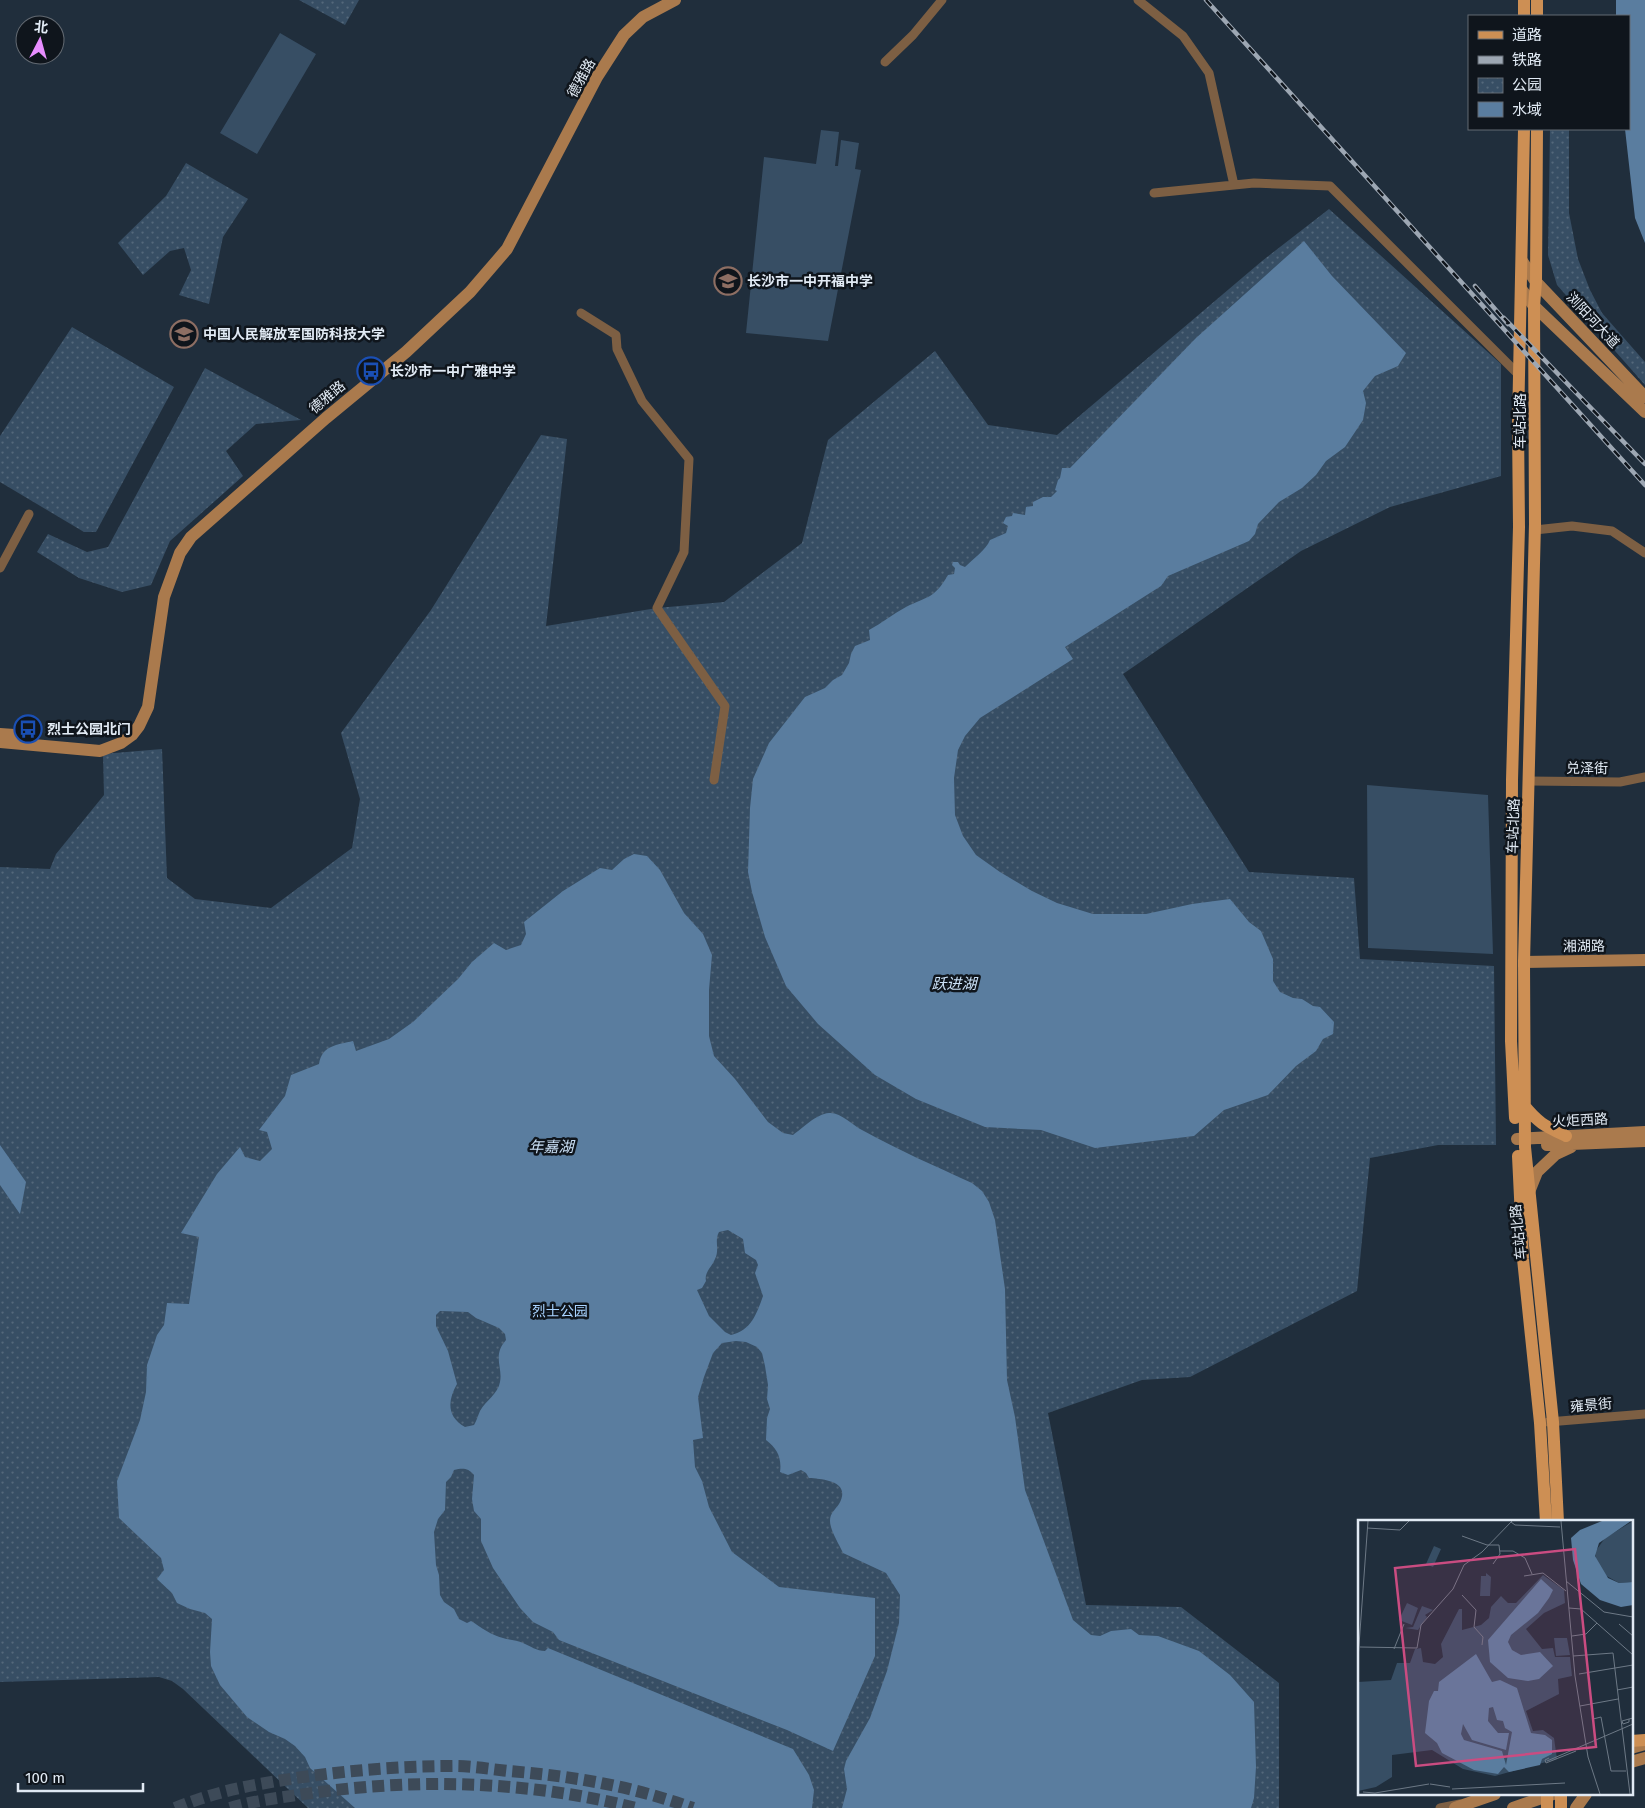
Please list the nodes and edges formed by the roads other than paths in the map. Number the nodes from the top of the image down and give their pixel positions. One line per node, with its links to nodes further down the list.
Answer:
1 (663, 0): 26 (street, 德雅路)
2 (675, 0): 27 (street, 德雅路)
3 (942, 0): 9 (street)
4 (1138, 0): 12 (street)
5 (1524, 0): 7 (main road)
6 (1537, 0): 8 (main road)
7 (1524, 15)
8 (1537, 15)
9 (885, 62)
10 (1524, 130): 14 (main road, 车站北路)
11 (1537, 130): 15 (main road, 车站北路)
12 (1234, 185): 13 (street); 19 (street)
13 (1154, 193)
14 (1522, 261): 15 (street, 浏阳河大道); 16 (main road, 车站北路)
15 (1536, 282): 17 (main road, 车站北路); 20 (street, 浏阳河大道)
16 (1521, 289): 17 (street, 浏阳河大道); 19 (main road, 车站北路)
17 (1534, 306): 21 (street, 浏阳河大道); 23 (main road, 车站北路)
18 (582, 313): 29 (street)
19 (1520, 375): 37 (main road, 车站北路)
20 (1645, 397)
21 (1645, 412)
22 (28, 514): 25 (street)
23 (1535, 530): 24 (street); 30 (main road, 车站北路)
24 (1645, 553)
25 (0, 568)
26 (0, 734)
27 (0, 742)
28 (1645, 777): 30 (street, 兑泽街)
29 (714, 780)
30 (1529, 781): 32 (main road, 车站北路)
31 (1645, 960): 32 (street, 湘湖路)
32 (1524, 962): 33 (main road, 车站北路)
33 (1523, 1104): 35 (main road); 37 (main road, 车站北路)
34 (1645, 1132): 35 (street, 火炬西路)
35 (1566, 1136): 37 (street, 火炬西路)
36 (1645, 1141): 38 (street, 火炬西路)
37 (1521, 1143): 38 (street, 火炬西路); 39 (main road, 车站北路); 42 (main road, 车站北路)
38 (1576, 1144): 39 (street)
39 (1529, 1192): 41 (main road, 车站北路)
40 (1645, 1414): 41 (street, 雍景街)
41 (1553, 1422): 42 (street, 雍景街); 44 (main road, 车站北路)
42 (1540, 1423): 43 (main road, 车站北路)
43 (1546, 1520)
44 (1558, 1520)
45 (1645, 1740): 46 (main road)
46 (1632, 1742)
47 (1645, 1744): 48 (street)
48 (1632, 1748)
49 (1645, 1758): 50 (street)
50 (1632, 1762)
51 (1490, 1796): 54 (street)
52 (1585, 1796): 58 (street)
53 (1548, 1798): 57 (street)
54 (1480, 1800): 55 (street); 56 (street)
55 (1440, 1808)
56 (1455, 1808)
57 (1514, 1808)
58 (1576, 1808)

